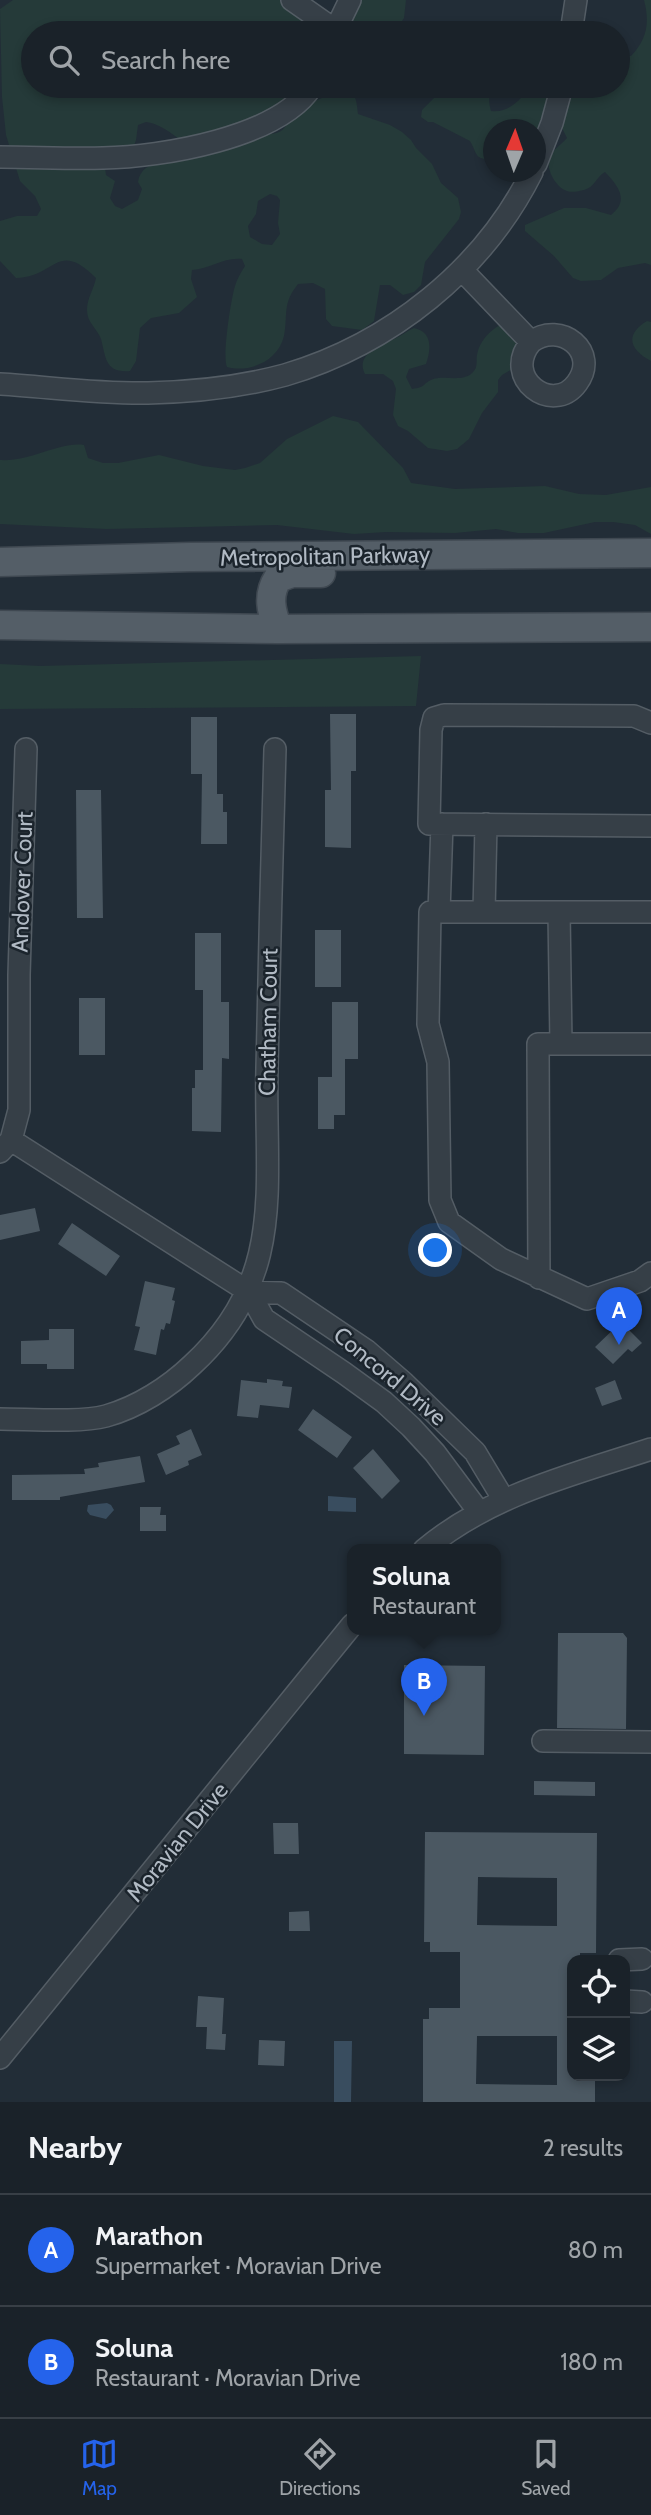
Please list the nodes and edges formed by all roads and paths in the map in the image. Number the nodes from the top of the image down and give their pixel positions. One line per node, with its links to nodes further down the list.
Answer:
1 (292, 0): 4 (street)
2 (349, 0): 5 (street)
3 (576, 0): 6 (street)
4 (320, 21)
5 (340, 21)
6 (573, 21)
7 (304, 98): 10 (street)
8 (559, 98): 9 (street)
9 (546, 139)
10 (0, 157)
11 (526, 182): 12 (street)
12 (462, 270): 13 (street); 14 (street)
13 (531, 342)
14 (0, 384)
15 (593, 553): 16 (main road, Metropolitan Parkway); 17 (main road, Metropolitan Parkway); 20 (main road)
16 (651, 553)
17 (0, 562)
18 (0, 625): 20 (main road)
19 (651, 627): 20 (main road)
20 (278, 629)
21 (651, 723): 24 (street)
22 (26, 749): 33 (street, Andover Court)
23 (275, 749): 36 (street, Chatham Court)
24 (442, 824): 25 (street); 27 (street)
25 (486, 824): 26 (street); 28 (street)
26 (651, 826)
27 (439, 912): 28 (street); 35 (street)
28 (484, 912): 29 (street)
29 (559, 912): 30 (street); 31 (street)
30 (651, 912)
31 (561, 1044): 32 (street); 35 (street)
32 (651, 1044)
33 (6, 1146): 36 (street, Concord Drive)
34 (651, 1273): 35 (street)
35 (539, 1278)
36 (248, 1292): 37 (street, Chatham Court); 39 (street, Concord Drive); 40 (street, Concord Drive)
37 (0, 1419)
38 (651, 1449): 39 (street)
39 (504, 1500): 40 (street)
40 (479, 1512): 41 (street)
41 (432, 1544)
42 (347, 1631): 47 (street, Moravian Drive)
43 (543, 1741): 44 (street)
44 (651, 1742)
45 (642, 1959): 46 (street)
46 (630, 1960)
47 (0, 2058)

